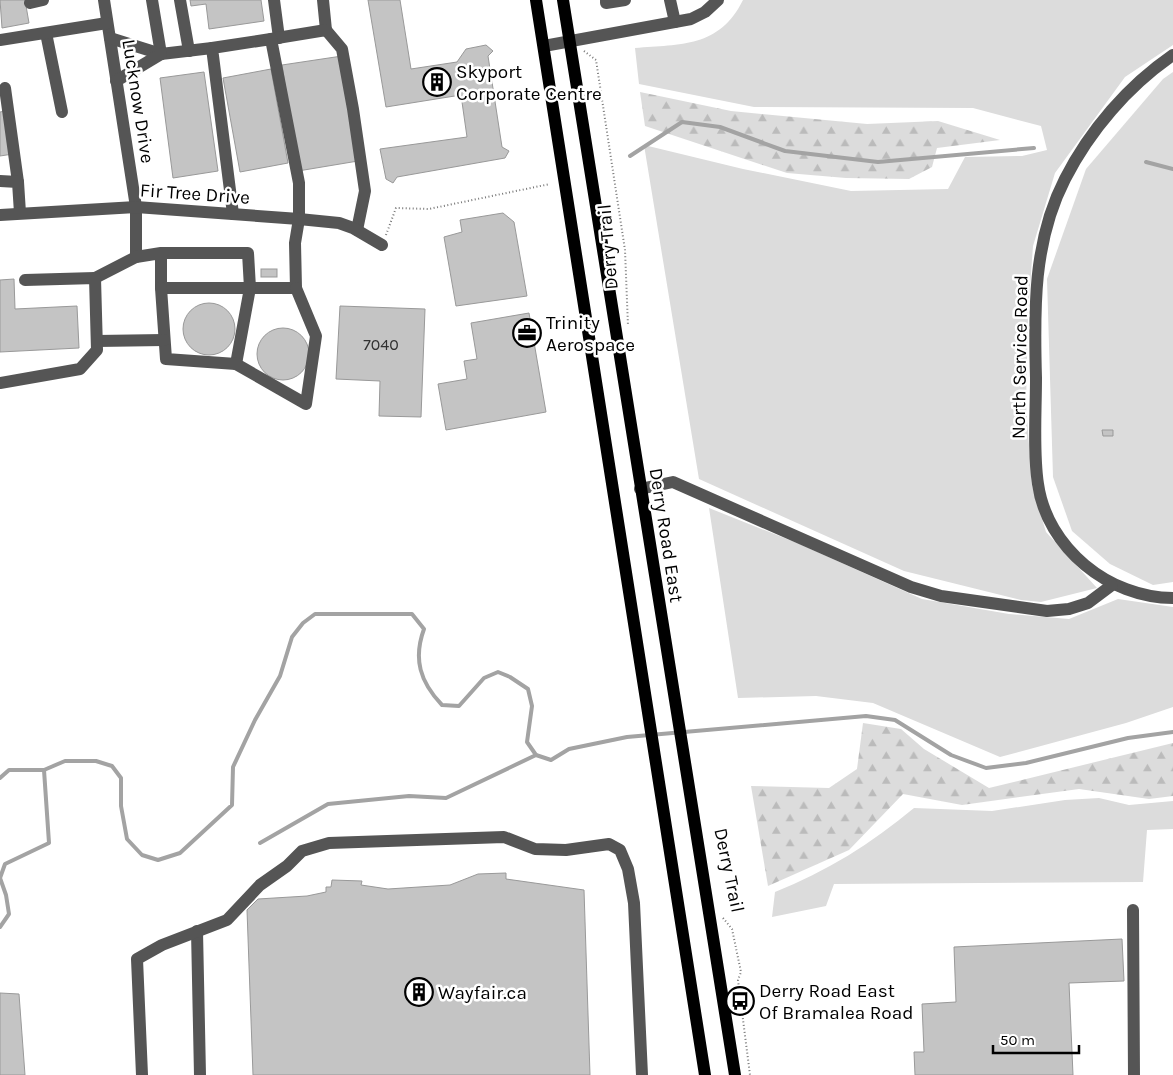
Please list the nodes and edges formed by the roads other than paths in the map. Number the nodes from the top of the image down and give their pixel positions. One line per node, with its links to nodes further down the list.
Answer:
1 (43, 0): 13 (street)
2 (104, 0): 15 (street, Lucknow Drive)
3 (152, 0): 25 (street)
4 (180, 0): 24 (street)
5 (274, 0): 19 (street)
6 (323, 0): 16 (street)
7 (536, 0): 22 (main road)
8 (563, 0): 21 (main road, Derry Road East)
9 (625, 0): 12 (street)
10 (670, 0): 14 (street)
11 (718, 0): 14 (street)
12 (606, 2)
13 (30, 3)
14 (675, 22): 21 (street)
15 (108, 23): 17 (street); 18 (street, Lucknow Drive)
16 (326, 30): 19 (street); 37 (street)
17 (46, 33): 20 (street); 29 (street)
18 (110, 38): 25 (street); 27 (street, Lucknow Drive)
19 (275, 39): 23 (street); 36 (street)
20 (0, 40)
21 (570, 40): 22 (street); 50 (main road, Derry Road East)
22 (544, 46): 58 (main road)
23 (212, 48): 24 (street); 35 (street)
24 (188, 51): 25 (street)
25 (161, 54): 27 (street)
26 (1173, 55): 51 (street, North Service Road)
27 (116, 81): 32 (street, Lucknow Drive)
28 (5, 88): 31 (street)
29 (62, 112)
30 (0, 181): 31 (street)
31 (18, 182): 33 (street)
32 (136, 207): 33 (street, Fir Tree Drive); 35 (street, Fir Tree Drive); 40 (street, Lucknow Drive)
33 (20, 213): 34 (street, Fir Tree Drive)
34 (0, 214)
35 (233, 214): 36 (street, Fir Tree Drive)
36 (299, 219): 37 (street, Fir Tree Drive); 45 (street)
37 (357, 230): 38 (street, Fir Tree Drive)
38 (382, 245)
39 (161, 253): 40 (street); 43 (street); 44 (street)
40 (136, 257): 41 (street)
41 (94, 278): 42 (street); 47 (street)
42 (25, 280)
43 (161, 288): 44 (street); 46 (street)
44 (250, 288): 45 (street); 48 (street)
45 (296, 288): 48 (street)
46 (164, 340): 47 (street); 48 (street)
47 (97, 341): 49 (street)
48 (236, 364)
49 (0, 383)
50 (640, 489): 51 (street); 59 (main road, Derry Road East)
51 (1112, 585): 52 (street, North Service Road)
52 (1173, 598)
53 (1133, 910): 60 (street)
54 (197, 931): 55 (street); 56 (street); 57 (street)
55 (142, 1075)
56 (200, 1075)
57 (642, 1075)
58 (705, 1075)
59 (735, 1075)
60 (1134, 1075)

